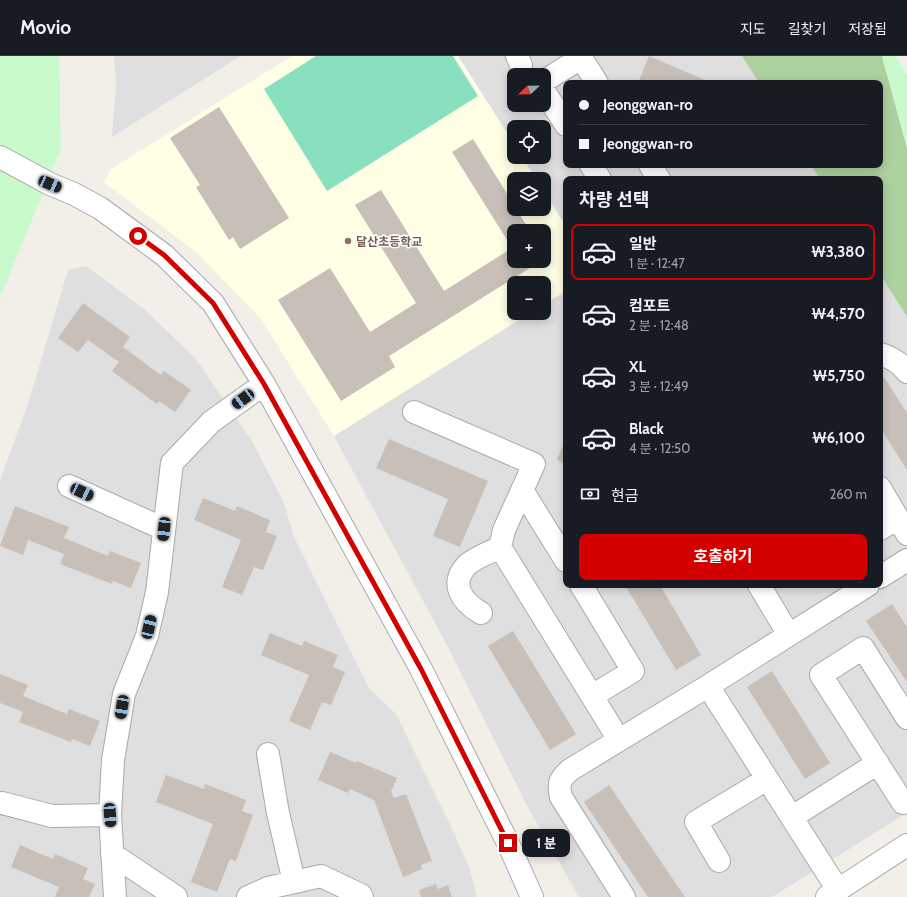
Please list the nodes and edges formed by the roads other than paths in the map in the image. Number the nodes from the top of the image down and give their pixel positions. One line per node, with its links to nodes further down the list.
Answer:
1 (581, 57): 2 (street); 3 (street)
2 (551, 76)
3 (595, 80)
4 (551, 102): 5 (street)
5 (563, 120)
6 (0, 157): 9 (street)
7 (883, 355): 8 (street)
8 (907, 372)
9 (264, 384): 15 (street); 45 (street)
10 (414, 412): 12 (street)
11 (69, 486): 15 (street)
12 (522, 490): 16 (street); 17 (street)
13 (883, 496): 14 (street)
14 (895, 527)
15 (164, 529): 34 (street)
16 (500, 547): 23 (street); 26 (street)
17 (563, 556)
18 (907, 560): 19 (street)
19 (883, 575)
20 (582, 588): 26 (street)
21 (761, 588): 24 (street)
22 (863, 588): 24 (street)
23 (481, 613)
24 (789, 635): 25 (street)
25 (708, 686): 28 (street); 31 (street)
26 (592, 696): 28 (street)
27 (907, 718): 30 (street)
28 (620, 740): 46 (street)
29 (268, 754): 39 (street)
30 (878, 763): 32 (street); 35 (street)
31 (767, 779): 35 (street); 38 (street)
32 (907, 801)
33 (2, 803): 34 (street)
34 (110, 815): 37 (street)
35 (792, 817): 40 (street)
36 (907, 845): 40 (street)
37 (112, 854): 41 (street); 42 (street)
38 (719, 861)
39 (294, 882): 43 (street); 44 (street)
40 (833, 893)
41 (115, 897)
42 (176, 897)
43 (248, 897)
44 (362, 897)
45 (532, 897)
46 (624, 897)

